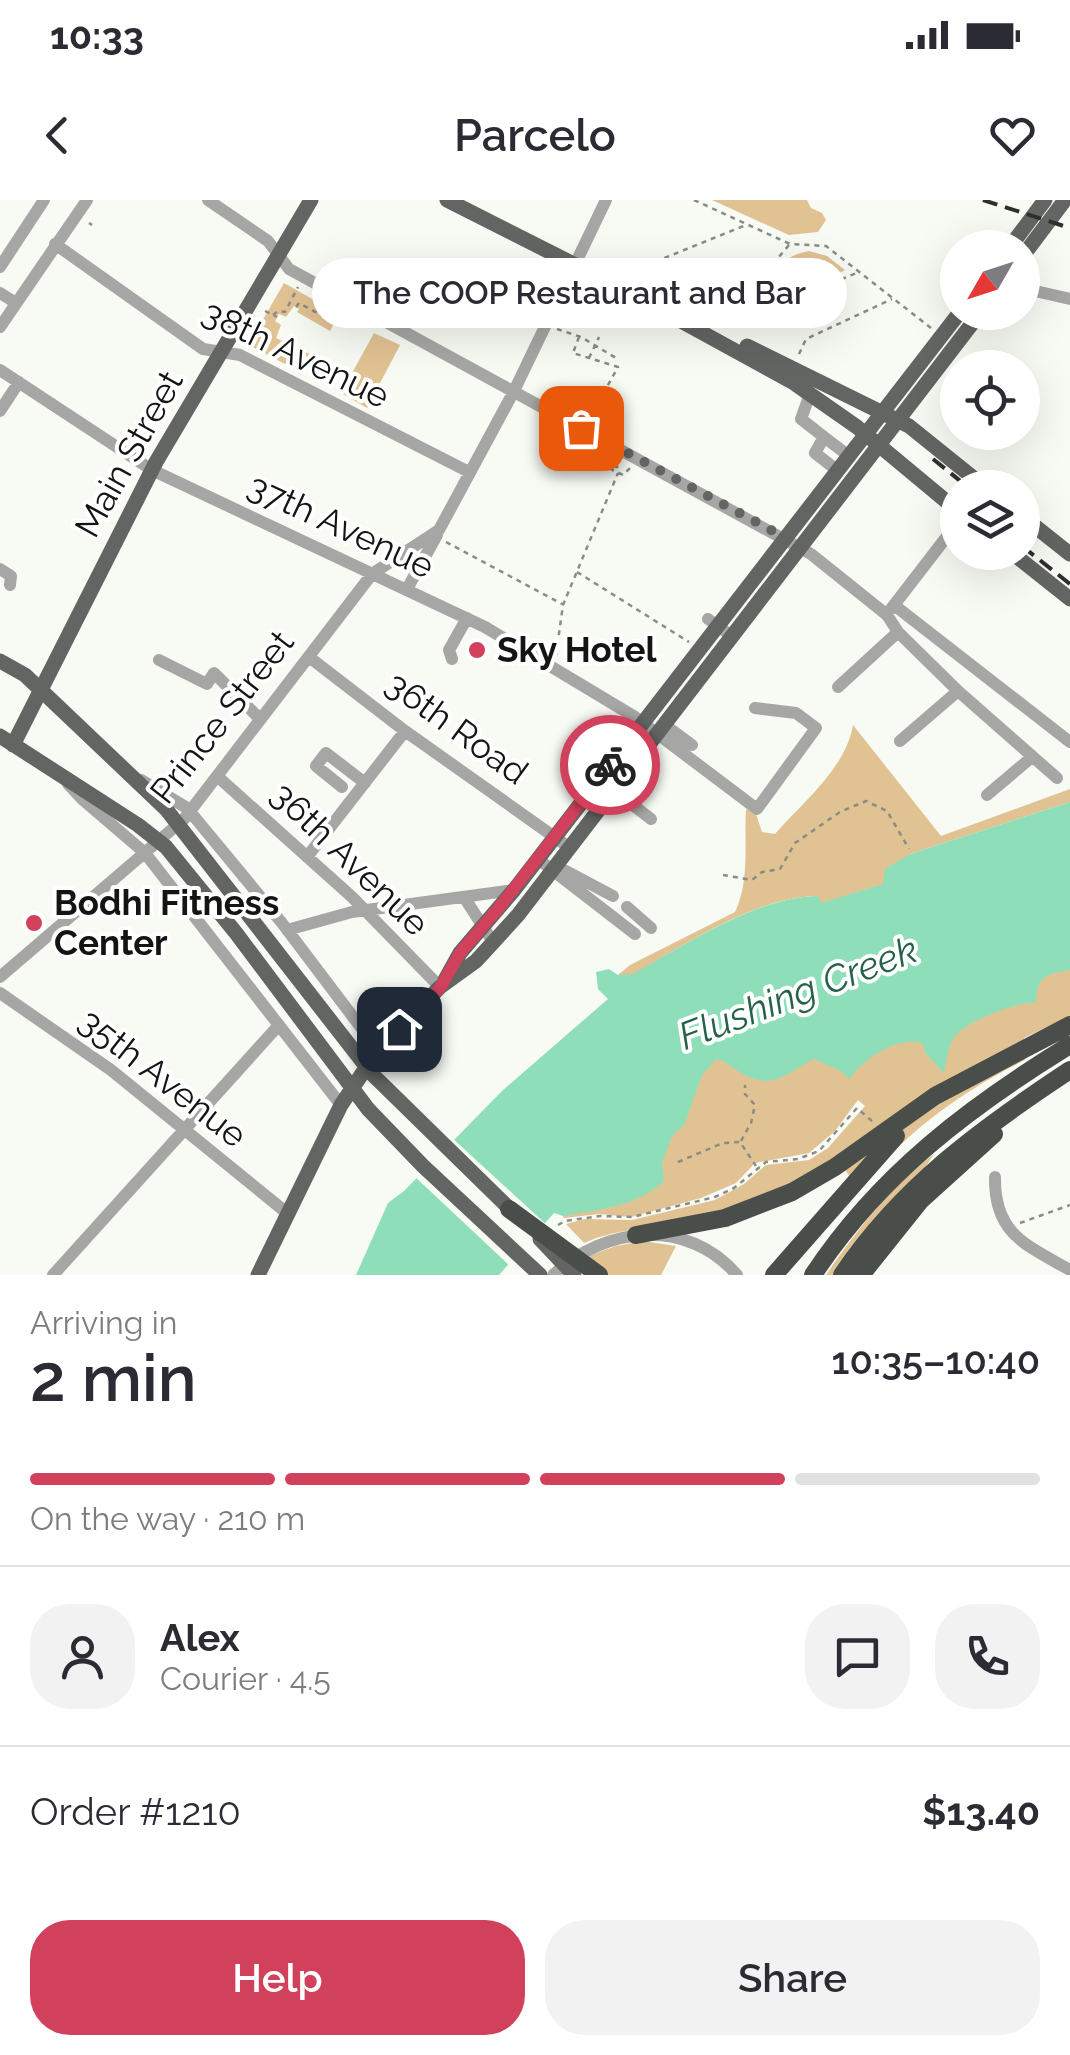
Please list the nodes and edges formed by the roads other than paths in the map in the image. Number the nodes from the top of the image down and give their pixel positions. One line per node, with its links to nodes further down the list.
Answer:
1 (44, 200): 14 (street)
2 (87, 200): 11 (street)
3 (208, 200): 12 (street)
4 (311, 200): 12 (main road, Main Street)
5 (448, 200): 13 (main road)
6 (606, 200): 13 (street, Prince Street)
7 (1044, 200): 9 (main road)
8 (1066, 200): 10 (main road)
9 (1023, 230)
10 (1040, 234)
11 (55, 244): 19 (street); 23 (street, 38th Avenue)
12 (277, 255): 23 (main road, Main Street); 26 (street)
13 (576, 265): 15 (main road); 26 (street, Prince Street)
14 (0, 267)
15 (617, 286): 27 (main road); 29 (main road)
16 (1040, 292): 18 (street)
17 (0, 293): 19 (street)
18 (1070, 299)
19 (16, 303): 20 (street)
20 (0, 326)
21 (946, 330): 29 (main road)
22 (968, 330): 31 (main road)
23 (220, 351): 36 (main road, Main Street); 39 (street, 38th Avenue)
24 (0, 370): 25 (street, 37th Avenue)
25 (19, 382): 28 (street); 36 (street, 37th Avenue)
26 (514, 390): 39 (street, Prince Street); 43 (street)
27 (810, 394): 30 (main road); 33 (street)
28 (0, 411)
29 (884, 412): 31 (main road); 32 (main road)
30 (846, 419): 32 (main road); 33 (street)
31 (900, 421): 34 (main road); 37 (main road)
32 (866, 434): 34 (main road); 35 (main road)
33 (827, 439): 35 (street); 38 (street)
34 (880, 446): 40 (main road); 45 (main road)
35 (849, 456): 38 (main road)
36 (152, 470): 49 (street, 37th Avenue); 63 (main road, Main Street)
37 (963, 470)
38 (838, 471): 43 (main road)
39 (469, 472): 42 (street, Prince Street)
40 (940, 496)
41 (1040, 530): 46 (main road)
42 (442, 535): 49 (street, Prince Street); 51 (street, Prince Street)
43 (786, 538): 45 (street); 55 (main road)
44 (940, 546): 53 (street)
45 (801, 548): 53 (street); 57 (main road)
46 (1070, 554)
47 (0, 569): 50 (street)
48 (1034, 570): 52 (main road)
49 (372, 574): 51 (street, 37th Avenue); 58 (street, Prince Street)
50 (10, 585)
51 (406, 590): 54 (street, 37th Avenue)
52 (1070, 599)
53 (891, 610): 56 (street); 72 (street)
54 (467, 618): 60 (street); 67 (street, 37th Avenue)
55 (713, 622): 57 (street); 67 (main road)
56 (898, 632): 62 (street); 64 (street)
57 (732, 637): 68 (main road)
58 (309, 657): 66 (street, Prince Street); 69 (street, 36th Road)
59 (159, 660): 66 (street)
60 (452, 660)
61 (0, 661): 63 (main road)
62 (838, 687)
63 (40, 691): 70 (main road, Main Street); 83 (main road)
64 (958, 691): 71 (street); 74 (street)
65 (755, 708): 68 (street)
66 (260, 719): 76 (street, Prince Street)
67 (643, 722): 68 (street, 37th Avenue); 78 (main road)
68 (662, 729): 73 (street); 81 (main road)
69 (405, 731): 79 (street); 85 (street, 36th Road)
70 (7, 740): 75 (main road)
71 (900, 741)
72 (1070, 742)
73 (692, 744)
74 (1032, 757): 77 (street); 82 (street)
75 (60, 774): 86 (main road); 88 (street)
76 (217, 776): 83 (street, Prince Street); 90 (street, 36th Avenue)
77 (1057, 778)
78 (599, 779): 81 (street); 85 (main road)
79 (365, 783): 80 (street); 90 (street)
80 (342, 787)
81 (614, 791): 84 (street); 87 (main road)
82 (987, 795)
83 (185, 818): 86 (street, Prince Street); 99 (street); 114 (main road)
84 (651, 819)
85 (555, 836): 87 (street, 36th Road); 89 (main road)
86 (159, 841): 88 (street, Prince Street); 120 (main road)
87 (570, 848): 91 (main road)
88 (145, 853): 102 (street, Prince Street); 105 (street)
89 (540, 856): 91 (street); 92 (main road)
90 (307, 857): 96 (street, 36th Avenue)
91 (555, 868): 93 (street); 100 (street); 101 (main road)
92 (514, 890): 94 (street); 97 (main road)
93 (613, 896)
94 (464, 897): 96 (street); 97 (street)
95 (627, 907): 98 (street)
96 (364, 910): 99 (street); 103 (street, 36th Avenue)
97 (483, 926): 101 (street); 103 (main road)
98 (651, 928)
99 (287, 930): 108 (street)
100 (635, 934)
101 (493, 942): 103 (main road)
102 (0, 977)
103 (440, 988): 108 (main road)
104 (0, 993): 112 (street, 35th Avenue)
105 (279, 1025): 111 (street); 112 (street)
106 (1070, 1025): 110 (highway)
107 (1070, 1045): 126 (highway)
108 (378, 1050): 111 (main road)
109 (1070, 1073): 127 (highway); 128 (highway)
110 (962, 1082): 116 (highway); 125 (highway)
111 (341, 1105): 115 (main road)
112 (184, 1130): 115 (street, 35th Avenue); 118 (street)
113 (995, 1177): 117 (street)
114 (510, 1209): 122 (main road); 123 (highway)
115 (287, 1213): 119 (main road)
116 (636, 1234): 121 (street); 124 (street)
117 (1070, 1270)
118 (54, 1275)
119 (258, 1275)
120 (540, 1275)
121 (553, 1275)
122 (574, 1275)
123 (599, 1275)
124 (737, 1275)
125 (774, 1275)
126 (813, 1275)
127 (842, 1275)
128 (861, 1275)

